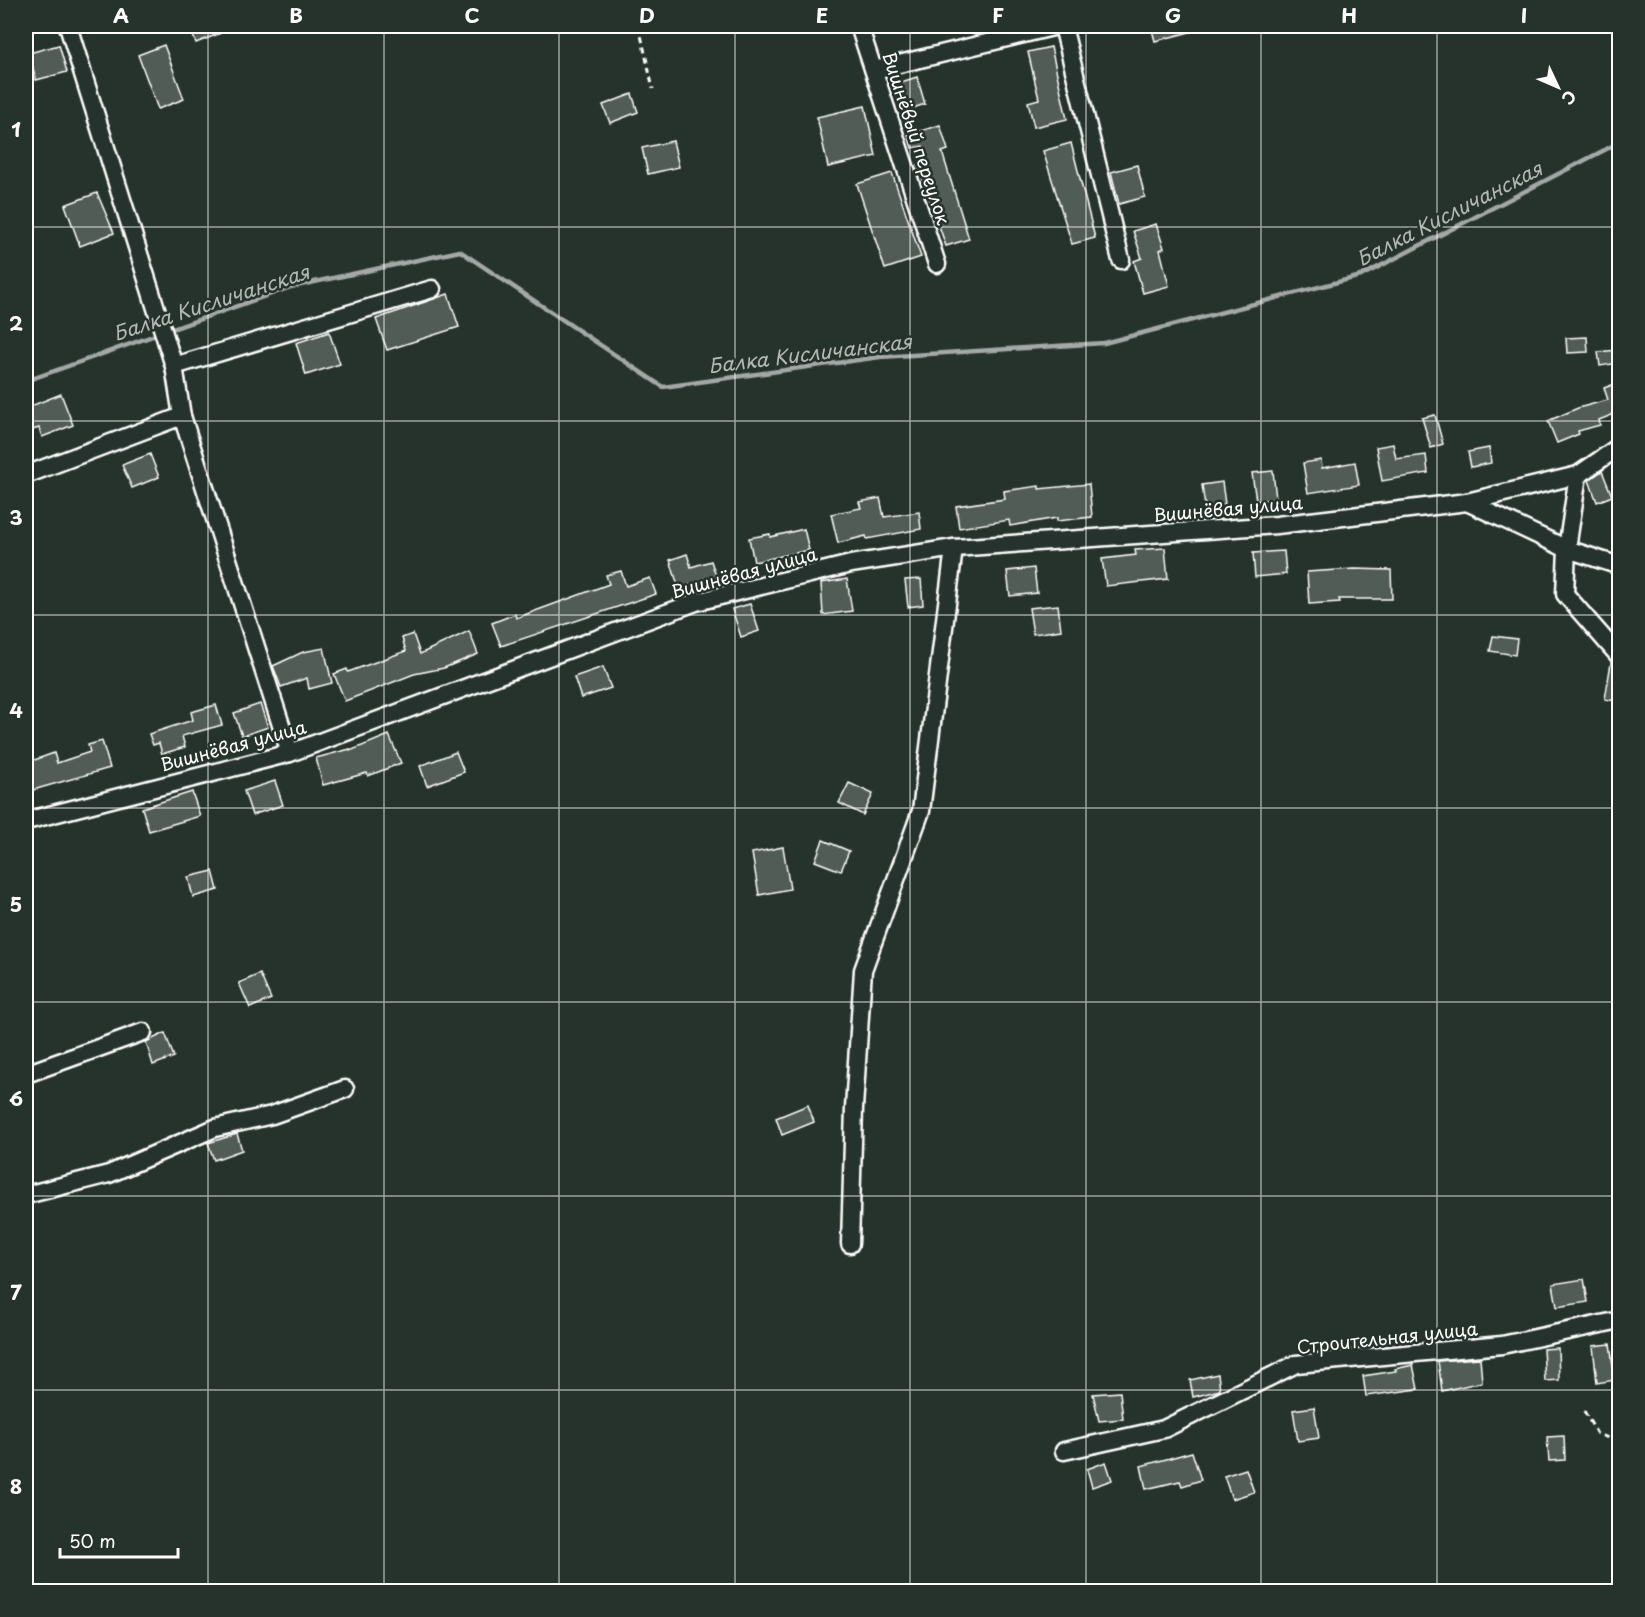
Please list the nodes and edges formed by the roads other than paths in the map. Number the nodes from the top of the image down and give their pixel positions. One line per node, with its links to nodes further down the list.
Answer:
1 (68, 26): 9 (street)
2 (859, 26): 5 (street, Вишнёвый переулок)
3 (1057, 26): 5 (street)
4 (1063, 26): 6 (street)
5 (874, 70): 7 (street, Вишнёвый переулок)
6 (1121, 260)
7 (937, 264)
8 (432, 289): 9 (street)
9 (174, 366): 10 (street)
10 (182, 416): 12 (street); 19 (street)
11 (1620, 446): 13 (street, Вишнёвая улица)
12 (26, 475)
13 (1578, 475): 14 (street, Вишнёвая улица); 16 (street)
14 (1467, 502): 15 (street, Вишнёвая улица); 16 (street)
15 (954, 548): 19 (street, Вишнёвая улица); 25 (street)
16 (1567, 549): 17 (street); 18 (street)
17 (1620, 566)
18 (1620, 657)
19 (290, 753): 20 (street, Вишнёвая улица)
20 (26, 820)
21 (143, 1032): 22 (street)
22 (26, 1074)
23 (345, 1089): 24 (street)
24 (26, 1195)
25 (850, 1244)
26 (1620, 1320): 27 (street, Строительная улица)
27 (1064, 1451)

